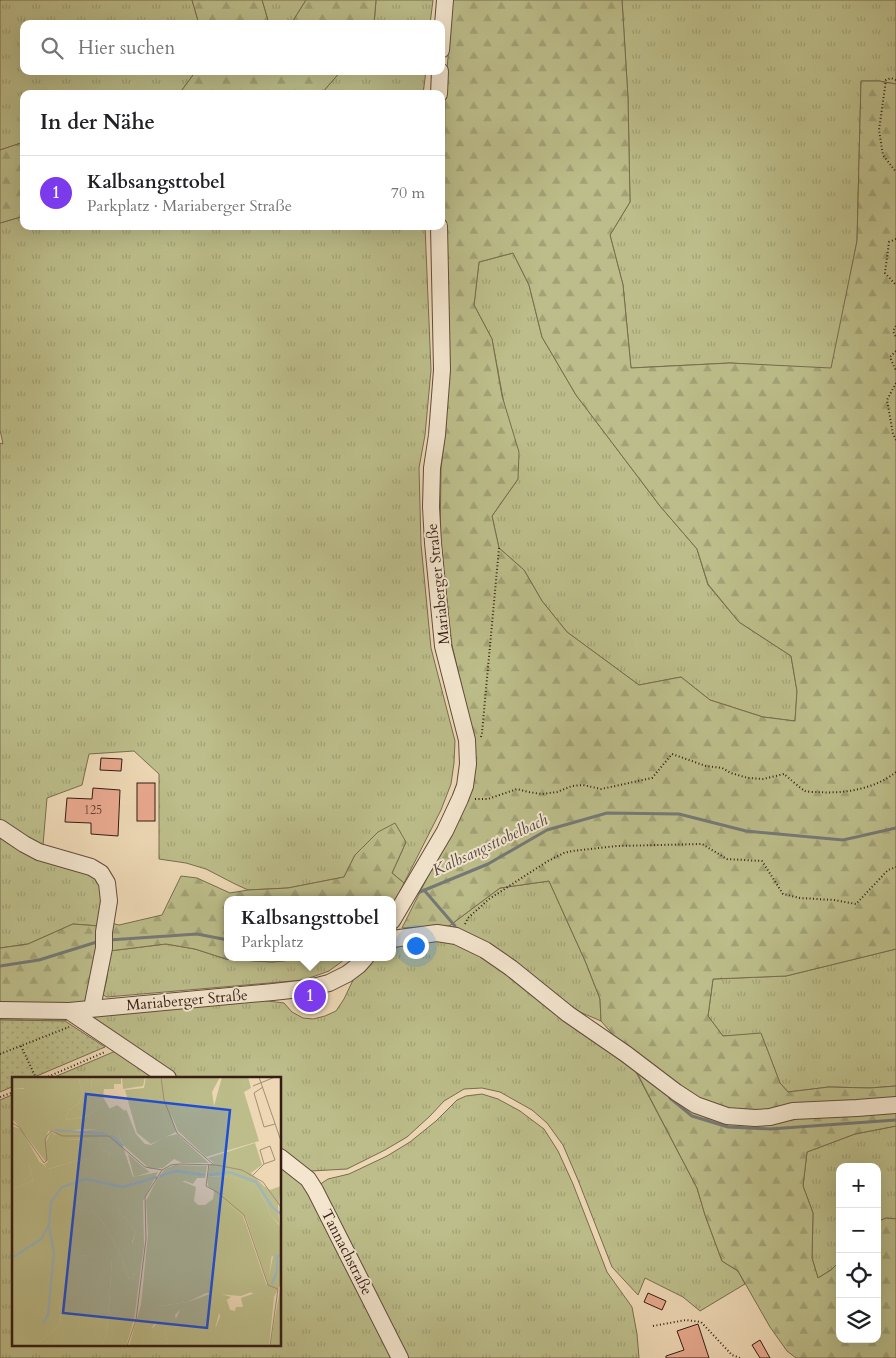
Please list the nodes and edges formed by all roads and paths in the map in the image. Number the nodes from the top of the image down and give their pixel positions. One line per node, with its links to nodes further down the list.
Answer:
1 (444, 0): 2 (street)
2 (443, 20)
3 (440, 75): 5 (street)
4 (896, 80): 6 (path)
5 (438, 90)
6 (896, 172)
7 (439, 230): 19 (street, Mariaberger Straße)
8 (896, 239): 9 (path)
9 (896, 285)
10 (896, 326): 11 (path)
11 (896, 338)
12 (896, 351): 13 (path)
13 (896, 372)
14 (896, 383): 15 (path)
15 (896, 440)
16 (499, 548): 17 (path)
17 (479, 741)
18 (896, 772): 19 (path)
19 (460, 799): 22 (street, Mariaberger Straße)
20 (0, 828): 27 (street)
21 (896, 867): 23 (path)
22 (396, 915)
23 (456, 936): 24 (street); 36 (street)
24 (396, 938)
25 (362, 961): 27 (street, Mariaberger Straße)
26 (0, 1010): 27 (street)
27 (89, 1014): 28 (path); 29 (street)
28 (21, 1046): 30 (path); 31 (path)
29 (121, 1046): 32 (path); 33 (street)
30 (0, 1054)
31 (36, 1077)
32 (48, 1077)
33 (167, 1077)
34 (12, 1093): 35 (path)
35 (0, 1098)
36 (896, 1105)
37 (281, 1158): 39 (street, Tannachstraße)
38 (653, 1326): 40 (path)
39 (400, 1358)
40 (740, 1358)

